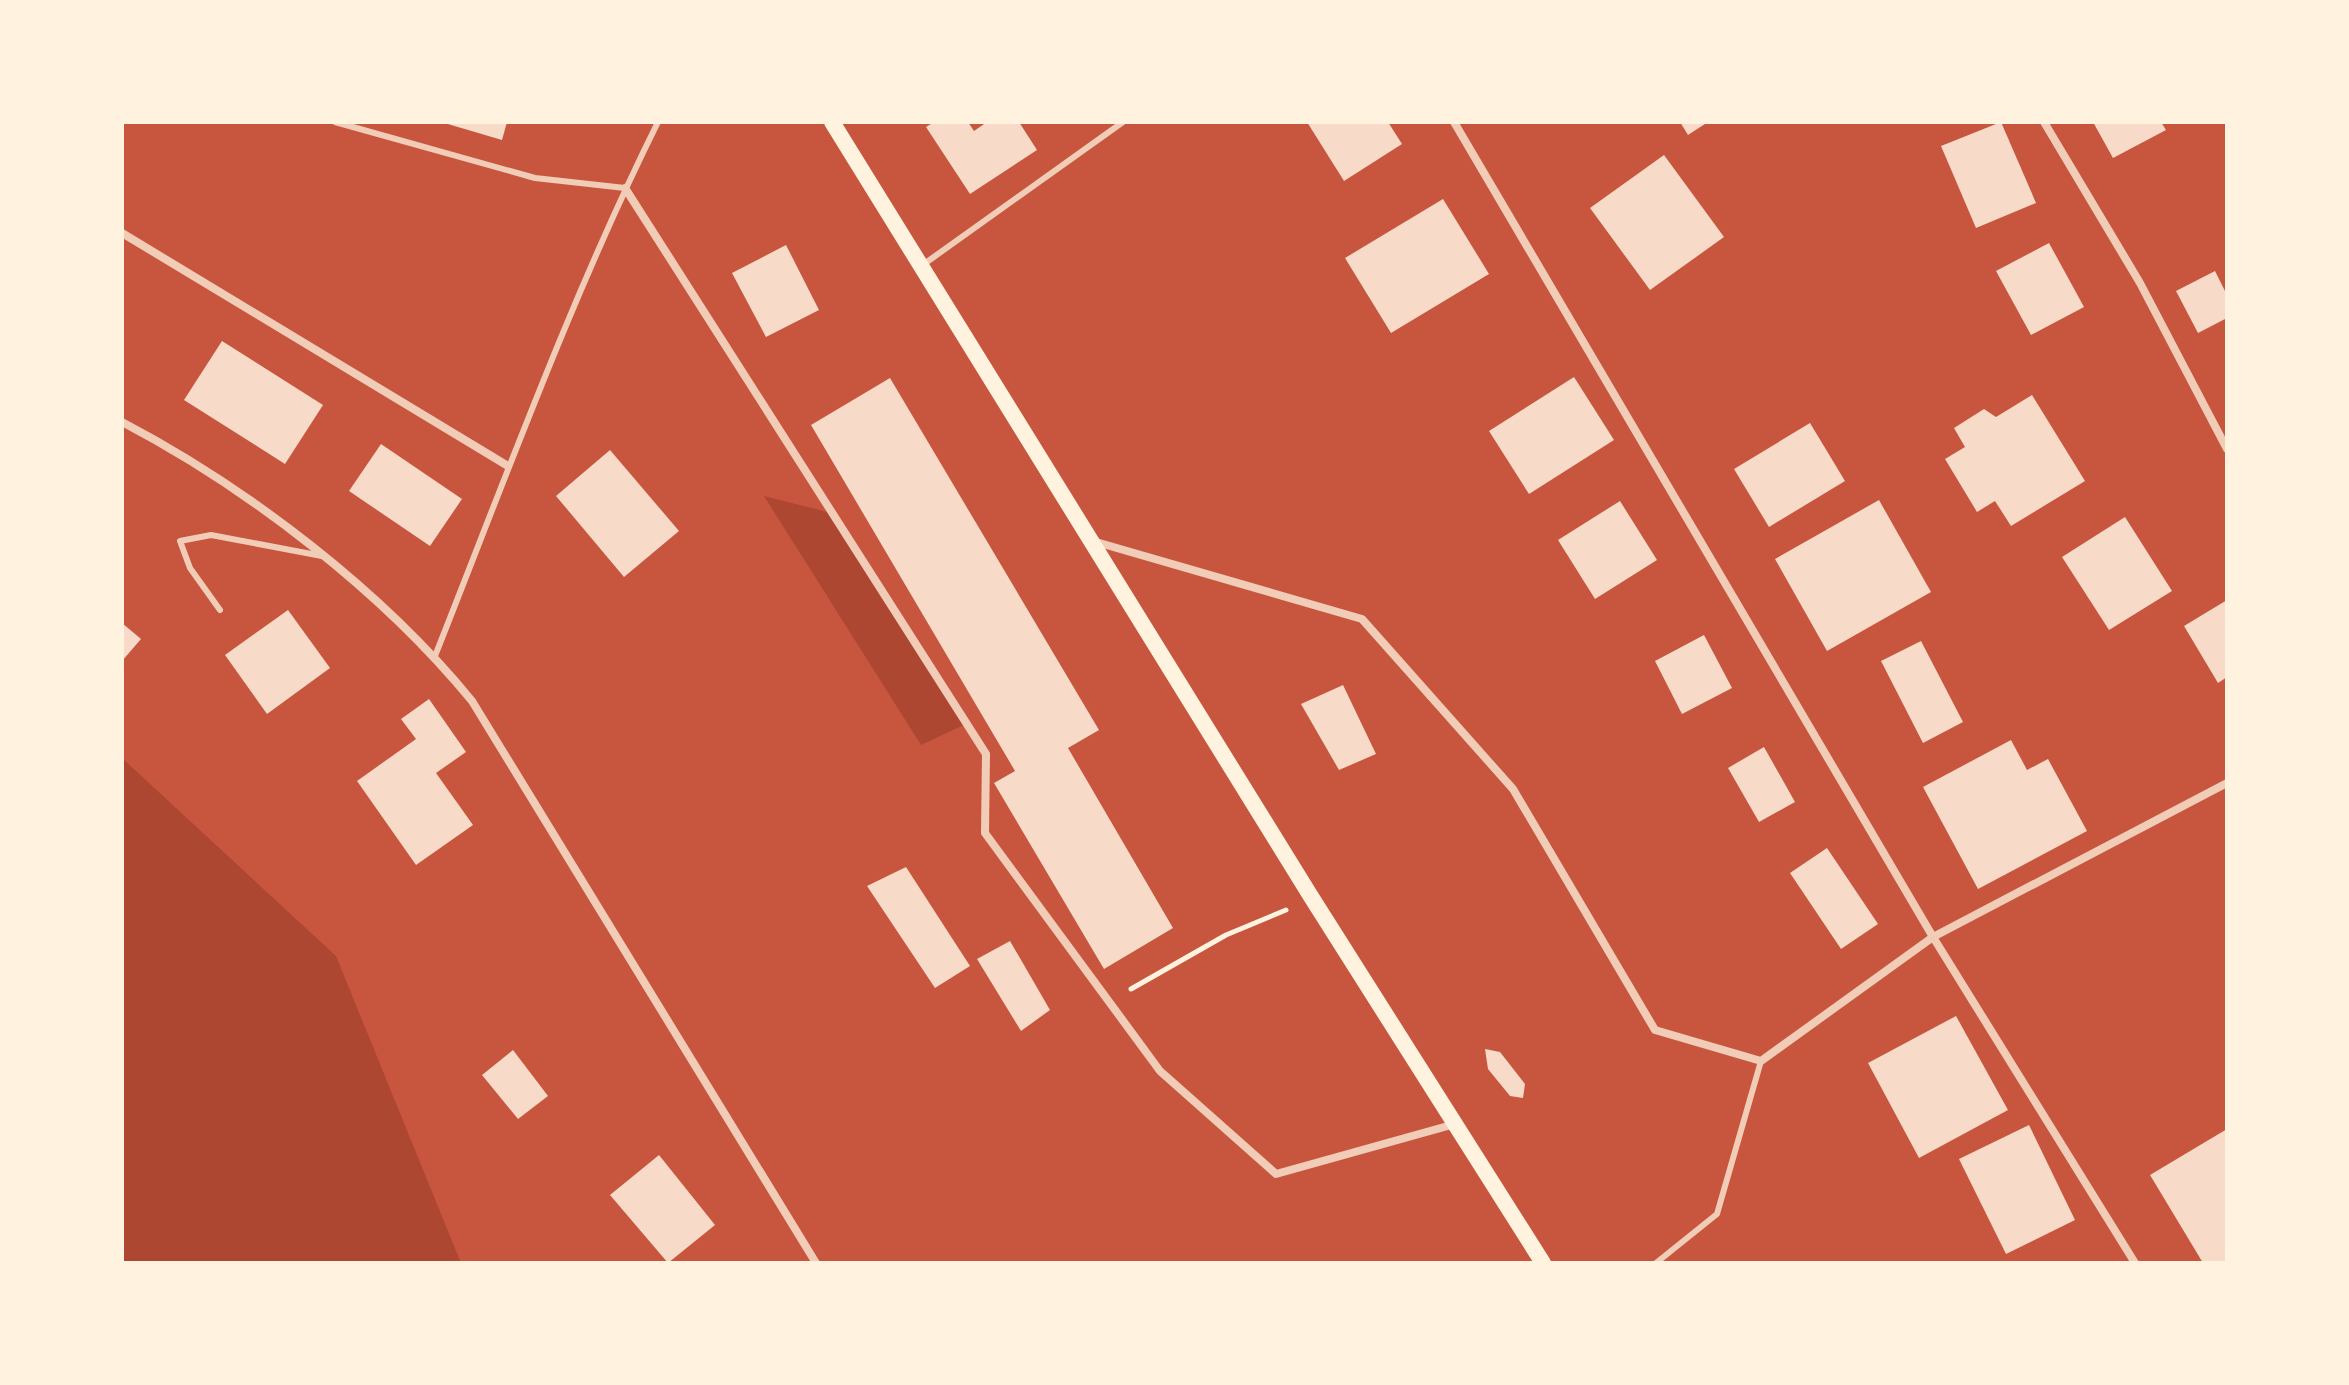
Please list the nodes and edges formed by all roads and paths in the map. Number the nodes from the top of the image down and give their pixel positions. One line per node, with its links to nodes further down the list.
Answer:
1 (335, 122): 7 (lane)
2 (658, 122): 7 (lane)
3 (832, 122): 9 (main road)
4 (1123, 122): 9 (lane)
5 (1454, 122): 19 (street)
6 (2044, 122): 11 (street)
7 (625, 188): 12 (lane); 20 (street)
8 (122, 233): 12 (street)
9 (923, 264): 13 (main road)
10 (122, 422): 14 (street)
11 (2227, 449)
12 (508, 466): 16 (lane)
13 (1090, 541): 21 (street); 22 (main road)
14 (325, 556): 15 (lane); 16 (street)
15 (220, 610)
16 (435, 656): 23 (street)
17 (2227, 783): 19 (street)
18 (1279, 914): 20 (path)
19 (1933, 937): 21 (street); 26 (street)
20 (1109, 1001): 22 (street)
21 (1761, 1061): 25 (lane)
22 (1456, 1124): 24 (main road)
23 (816, 1263)
24 (1543, 1263)
25 (1656, 1263)
26 (2135, 1263)

